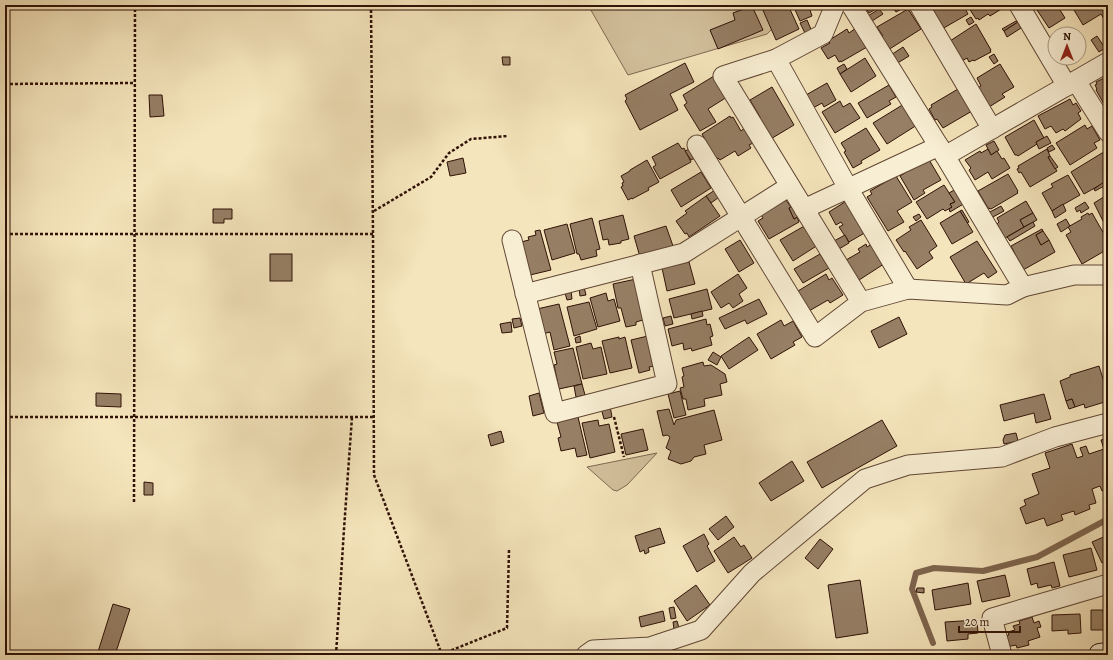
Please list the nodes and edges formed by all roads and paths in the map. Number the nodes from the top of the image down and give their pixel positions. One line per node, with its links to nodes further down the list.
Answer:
1 (135, 5): 9 (path)
2 (371, 5): 20 (path)
3 (835, 5): 7 (street)
4 (851, 5): 16 (street)
5 (919, 5): 12 (street)
6 (1019, 5): 10 (street)
7 (776, 59): 17 (street); 18 (street)
8 (1108, 62): 10 (street)
9 (135, 83): 11 (path); 23 (path)
10 (1072, 83): 12 (street); 13 (street)
11 (5, 84)
12 (992, 129): 16 (street)
13 (1108, 132)
14 (508, 136): 20 (path)
15 (697, 145): 21 (street)
16 (942, 151): 18 (street); 28 (street)
17 (790, 186): 19 (street); 21 (street)
18 (848, 188): 19 (street); 29 (street)
19 (804, 208): 31 (street)
20 (373, 212): 24 (path)
21 (741, 217): 26 (street); 31 (street)
22 (5, 234): 23 (path)
23 (135, 234): 24 (path); 34 (path)
24 (373, 234): 36 (path)
25 (512, 240): 30 (street)
26 (640, 264): 30 (street); 32 (street)
27 (1108, 275): 28 (street)
28 (1023, 288): 29 (street)
29 (908, 289): 31 (street)
30 (525, 294): 32 (street)
31 (860, 302)
32 (610, 399): 38 (path)
33 (5, 417): 34 (path)
34 (133, 417): 35 (path); 39 (path)
35 (352, 417): 36 (path); 43 (path)
36 (374, 417): 44 (path)
37 (1108, 423): 45 (street)
38 (624, 457)
39 (134, 502)
40 (509, 550): 44 (path)
41 (1108, 584): 46 (street)
42 (1108, 654): 47 (street)
43 (336, 655)
44 (442, 655)
45 (586, 655)
46 (1002, 655)
47 (1100, 655)

